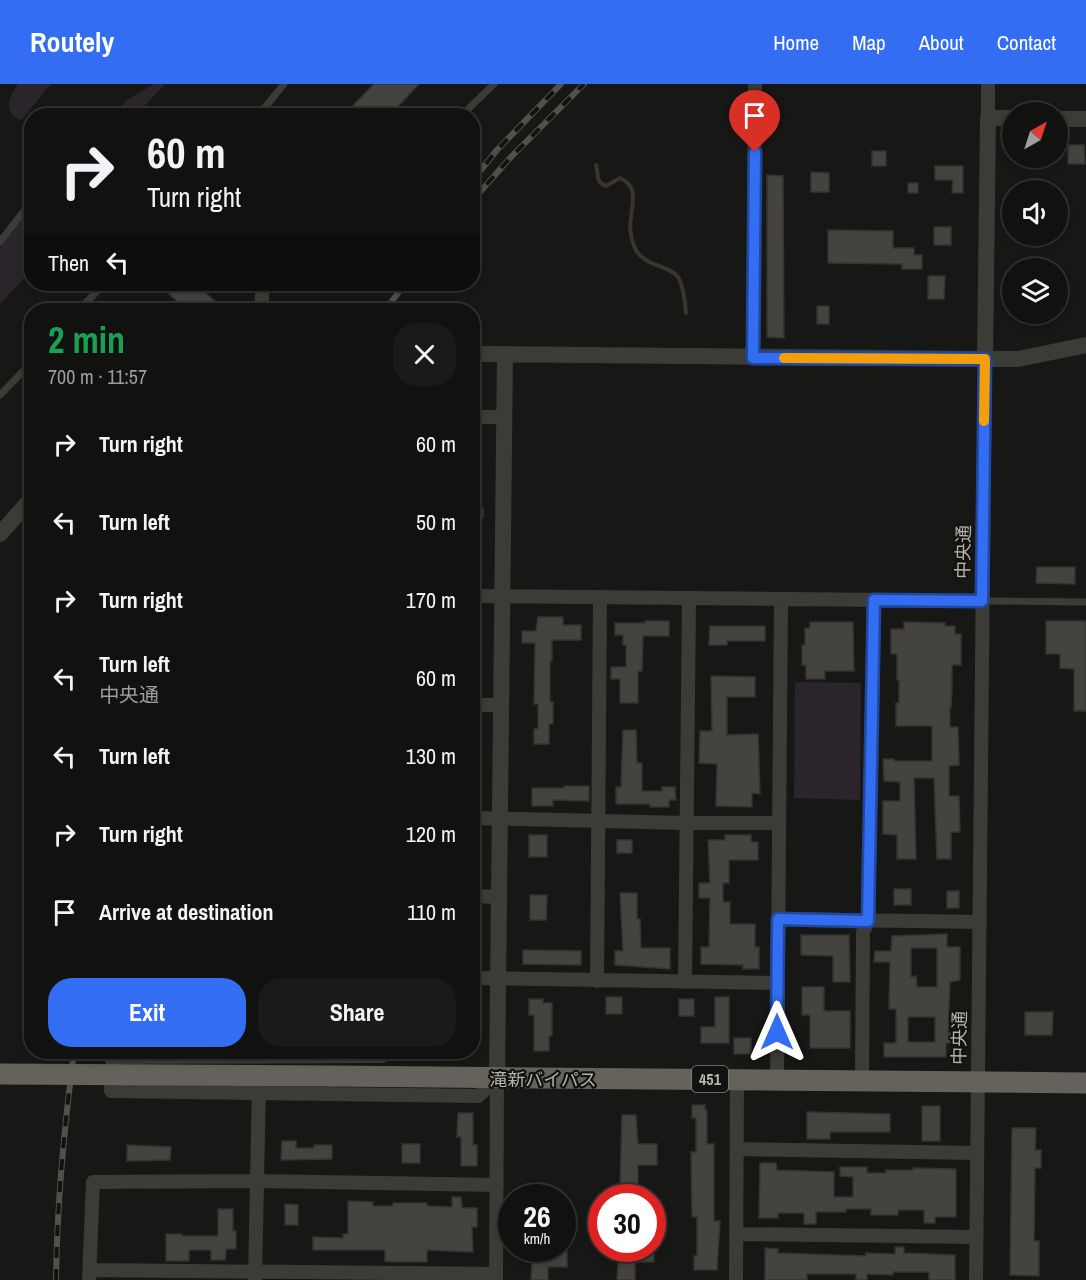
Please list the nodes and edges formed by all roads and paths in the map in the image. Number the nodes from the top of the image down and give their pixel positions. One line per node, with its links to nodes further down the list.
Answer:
1 (284, 84): 5 (lane)
2 (494, 84): 6 (lane)
3 (755, 84): 18 (street)
4 (988, 84): 7 (street)
5 (264, 108)
6 (469, 108)
7 (988, 118): 8 (street); 19 (street, 中央通)
8 (1002, 118)
9 (1068, 119): 10 (street)
10 (1086, 119)
11 (24, 211): 12 (lane)
12 (0, 242)
13 (97, 291): 14 (lane)
14 (86, 303)
15 (1086, 345): 19 (street)
16 (480, 354): 17 (street)
17 (505, 354): 18 (street); 23 (street)
18 (753, 358): 19 (street)
19 (985, 359): 32 (street, 中央通)
20 (24, 370): 21 (lane)
21 (0, 395)
22 (480, 417): 23 (street)
23 (504, 417): 27 (street)
24 (24, 507): 25 (street)
25 (0, 534)
26 (480, 596): 27 (street)
27 (502, 597): 28 (street); 35 (street)
28 (600, 598): 29 (street); 38 (street)
29 (689, 599): 30 (street); 39 (street)
30 (781, 600): 31 (street); 40 (street)
31 (874, 600): 32 (street); 44 (street)
32 (982, 601): 33 (lane); 45 (street, 中央通)
33 (1086, 602)
34 (480, 705): 35 (street)
35 (502, 705): 37 (street)
36 (480, 818): 37 (street)
37 (501, 818): 38 (street); 42 (street)
38 (598, 821): 39 (street); 48 (street)
39 (686, 823): 40 (street); 49 (street)
40 (778, 823): 43 (street)
41 (480, 896): 42 (street)
42 (500, 897): 47 (street)
43 (778, 919): 44 (street); 50 (street)
44 (868, 921): 45 (street); 57 (street)
45 (980, 922): 58 (street, 中央通)
46 (480, 978): 47 (street)
47 (499, 978): 48 (street); 54 (street)
48 (597, 981): 49 (street)
49 (686, 982): 50 (street)
50 (777, 984): 56 (street)
51 (113, 1059): 60 (street)
52 (260, 1059): 60 (street)
53 (0, 1074): 54 (highway, 滝新バイパス / 451, bridge)
54 (497, 1079): 55 (highway, 滝新バイパス / 451); 60 (street); 64 (street)
55 (737, 1079): 56 (highway, 滝新バイパス / 451); 61 (street)
56 (777, 1080): 57 (highway, 滝新バイパス / 451)
57 (862, 1080): 58 (highway, 滝新バイパス / 451)
58 (978, 1082): 59 (highway, 滝新バイパス / 451); 62 (street, 中央通)
59 (1086, 1083)
60 (259, 1093): 63 (street)
61 (737, 1149): 62 (street); 65 (street)
62 (977, 1153): 66 (street, 中央通)
63 (258, 1181): 64 (street); 67 (street); 68 (street)
64 (497, 1185): 69 (street)
65 (737, 1234): 66 (street); 70 (street)
66 (976, 1237): 71 (street, 中央通)
67 (89, 1275): 68 (street)
68 (256, 1276): 69 (street)
69 (496, 1277)
70 (736, 1280)
71 (976, 1280)

